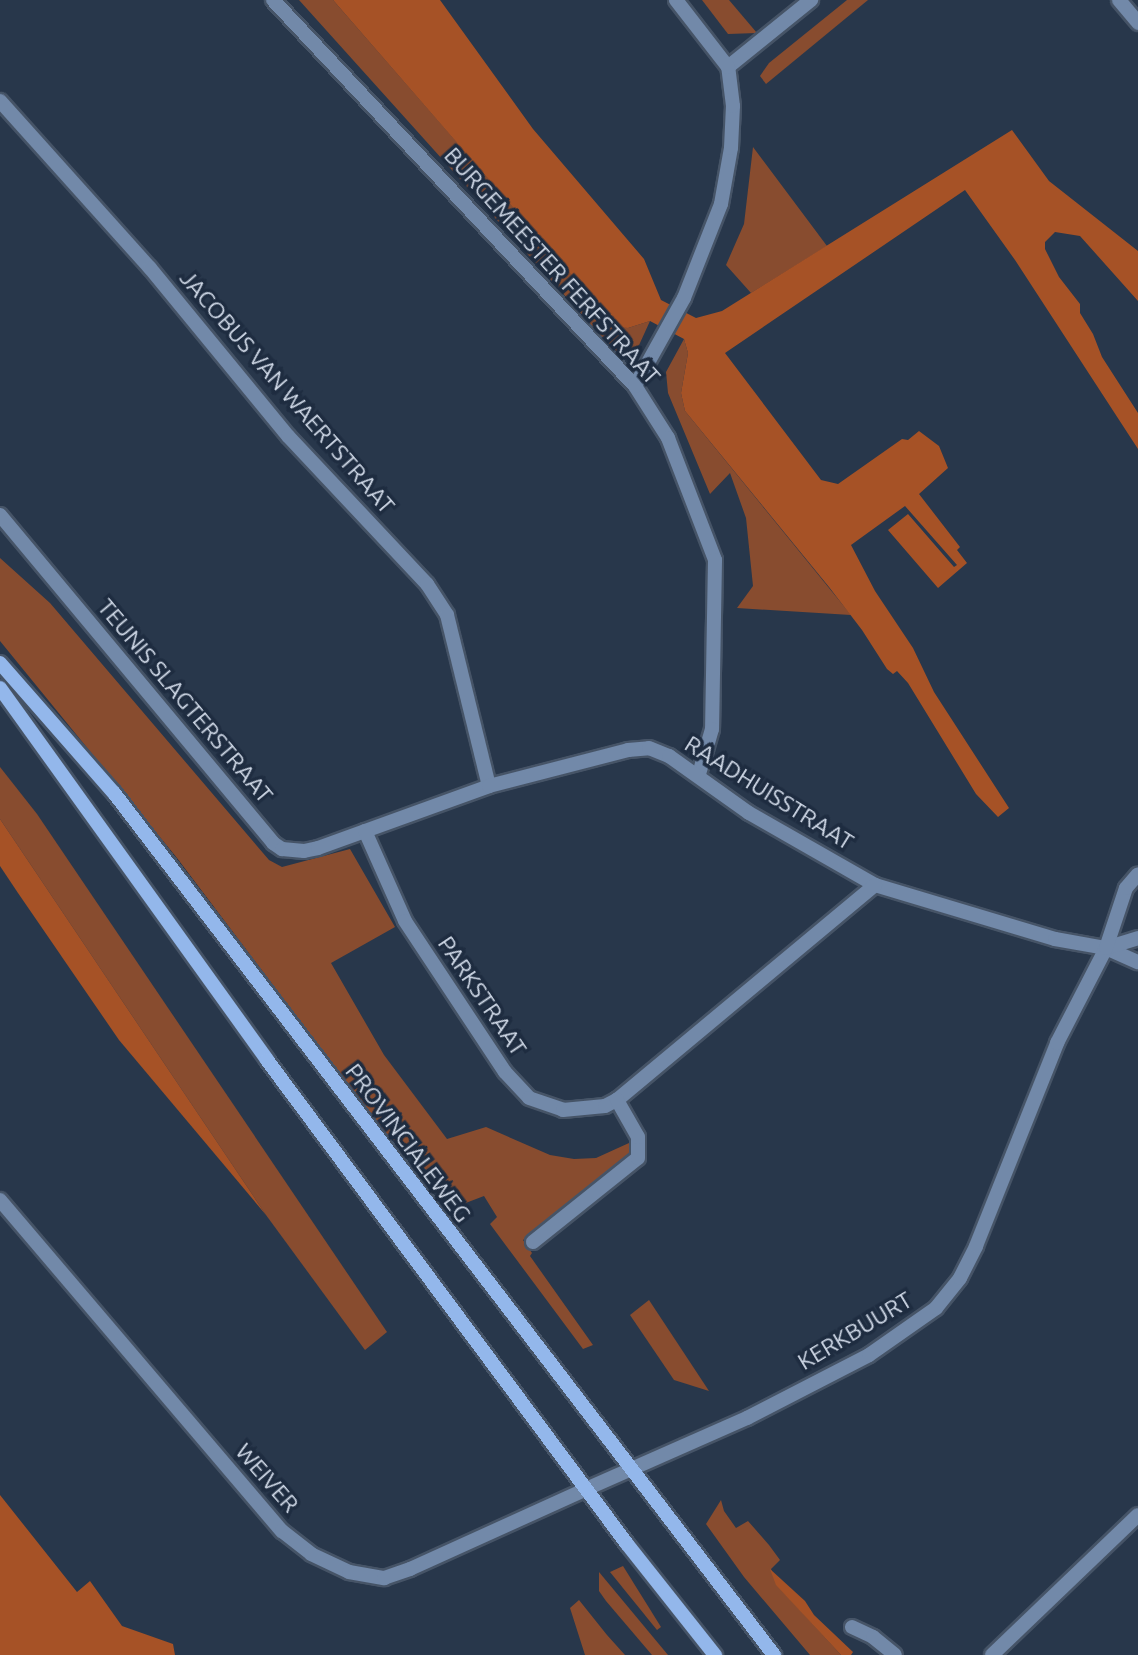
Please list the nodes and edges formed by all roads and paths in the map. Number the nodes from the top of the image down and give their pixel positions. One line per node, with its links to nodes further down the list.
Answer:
1 (273, 0): 8 (street, BURGEMEESTER FERFSTRAAT)
2 (676, 0): 6 (street)
3 (811, 0): 6 (street)
4 (1119, 0): 5 (street)
5 (1138, 23)
6 (728, 67): 8 (street)
7 (0, 101): 13 (street, JACOBUS VAN WAERTSTRAAT)
8 (635, 386): 12 (street, BURGEMEESTER FERFSTRAAT)
9 (0, 514): 14 (street, TEUNIS SLAGTERSTRAAT)
10 (0, 663): 23 (main road, PROVINCIALEWEG)
11 (0, 688): 24 (main road)
12 (699, 775): 13 (street, RAADHUISSTRAAT); 16 (street, RAADHUISSTRAAT)
13 (489, 786): 14 (street, RAADHUISSTRAAT)
14 (365, 831): 20 (street, PARKSTRAAT)
15 (1138, 874): 18 (street, KERKBUURT)
16 (875, 885): 18 (street, RAADHUISSTRAAT); 20 (street, PARKSTRAAT)
17 (1138, 938): 18 (street)
18 (1106, 948): 19 (street); 23 (street, KERKBUURT)
19 (1138, 962)
20 (617, 1100): 22 (street)
21 (0, 1200): 24 (street, WEIVER)
22 (533, 1242)
23 (630, 1469): 24 (street, KERKBUURT); 28 (main road, PROVINCIALEWEG)
24 (586, 1489): 27 (main road)
25 (1138, 1515): 30 (street)
26 (852, 1628): 29 (street)
27 (715, 1655)
28 (774, 1655)
29 (895, 1655)
30 (992, 1655)

